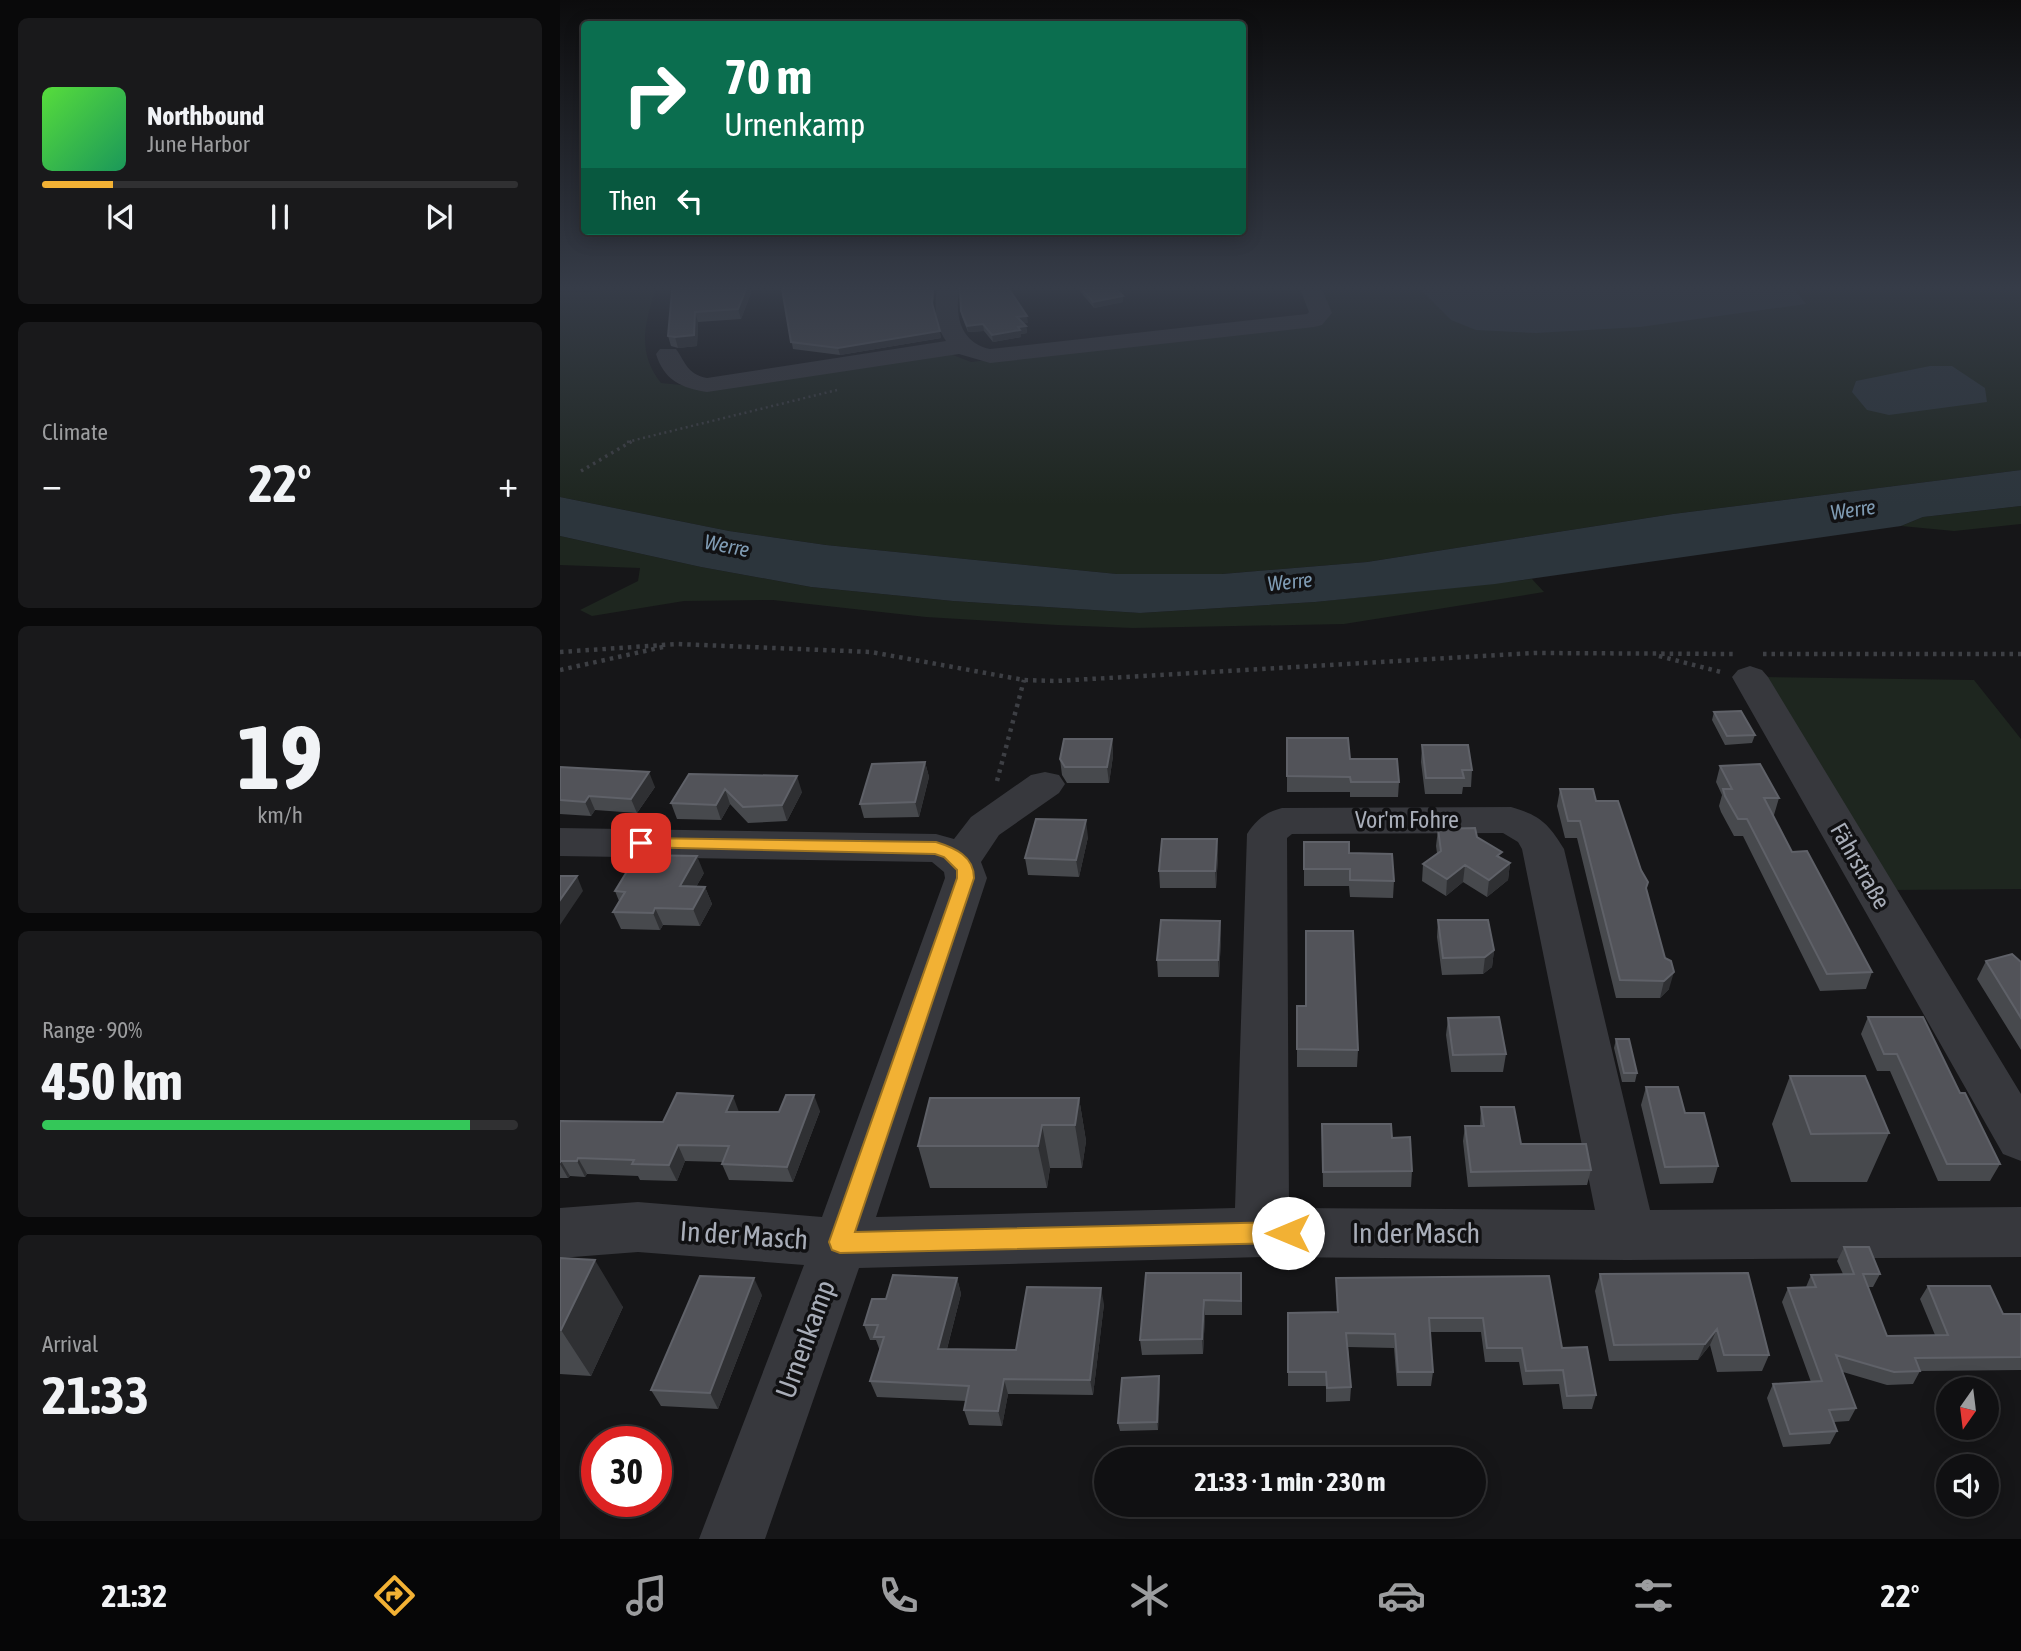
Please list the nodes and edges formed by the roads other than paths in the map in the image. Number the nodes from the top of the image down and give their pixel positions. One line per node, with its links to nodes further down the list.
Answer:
1 (670, 361): 2 (street)
2 (866, 361)
3 (1750, 677): 7 (street, Fährstraße)
4 (1045, 784): 6 (street)
5 (560, 842): 6 (street)
6 (972, 843): 12 (street, Urnenkamp)
7 (2021, 1139)
8 (1262, 1232): 11 (street, In der Masch); 11 (street, Vor'm Fohre); 12 (street, In der Masch)
9 (2021, 1232): 11 (street, In der Masch)
10 (560, 1233): 12 (street, In der Masch)
11 (1628, 1235)
12 (840, 1242): 13 (street, Urnenkamp)
13 (732, 1539)

